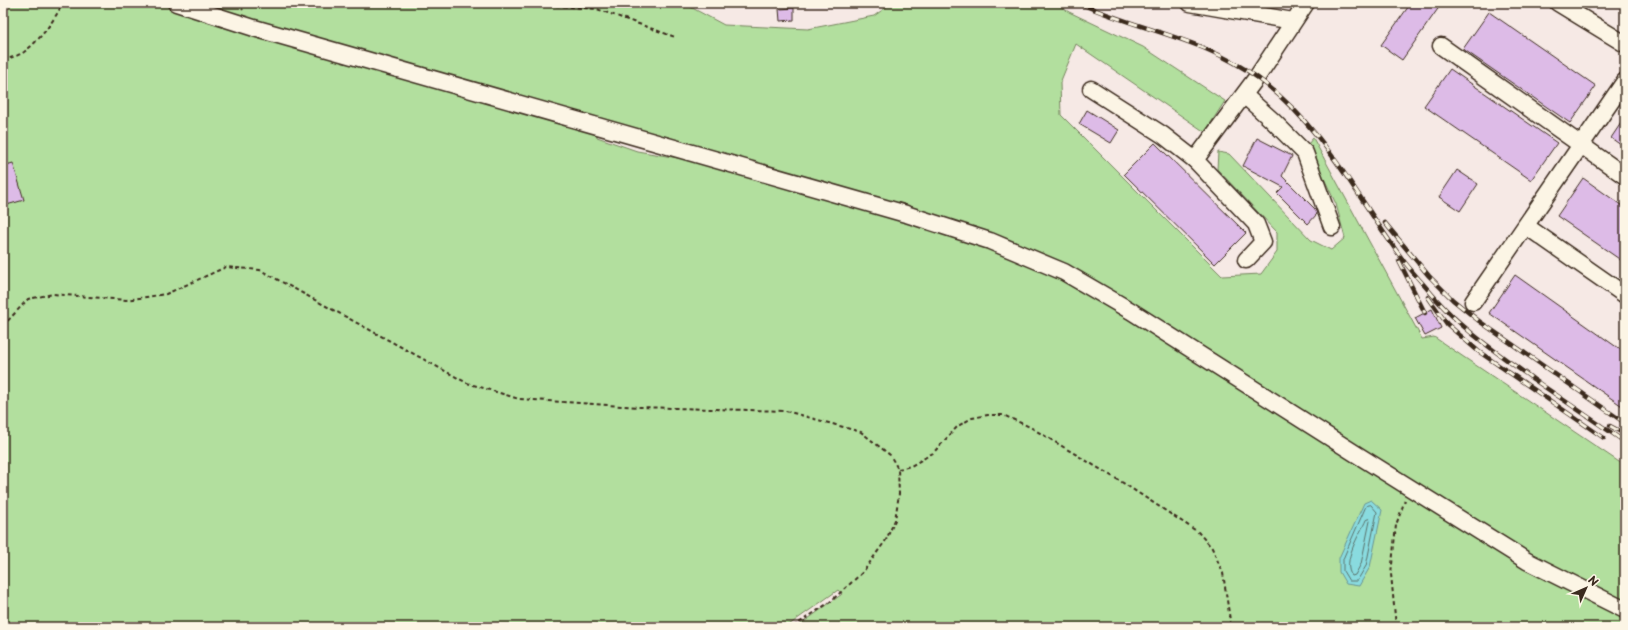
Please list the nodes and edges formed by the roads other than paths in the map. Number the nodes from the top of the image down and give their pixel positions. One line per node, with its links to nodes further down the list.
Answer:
1 (176, 3): 19 (street)
2 (1190, 3): 5 (street)
3 (1306, 3): 5 (street)
4 (1558, 3): 6 (street)
5 (1293, 21): 10 (street)
6 (1625, 44)
7 (1441, 46): 11 (street)
8 (1625, 81): 11 (street)
9 (1091, 89): 12 (street)
10 (1244, 95): 12 (street); 15 (street)
11 (1581, 145): 13 (street); 14 (street)
12 (1195, 160): 16 (street)
13 (1625, 176)
14 (1526, 226): 17 (street); 18 (street)
15 (1332, 227)
16 (1246, 260)
17 (1625, 294)
18 (1474, 302)
19 (1625, 610)

